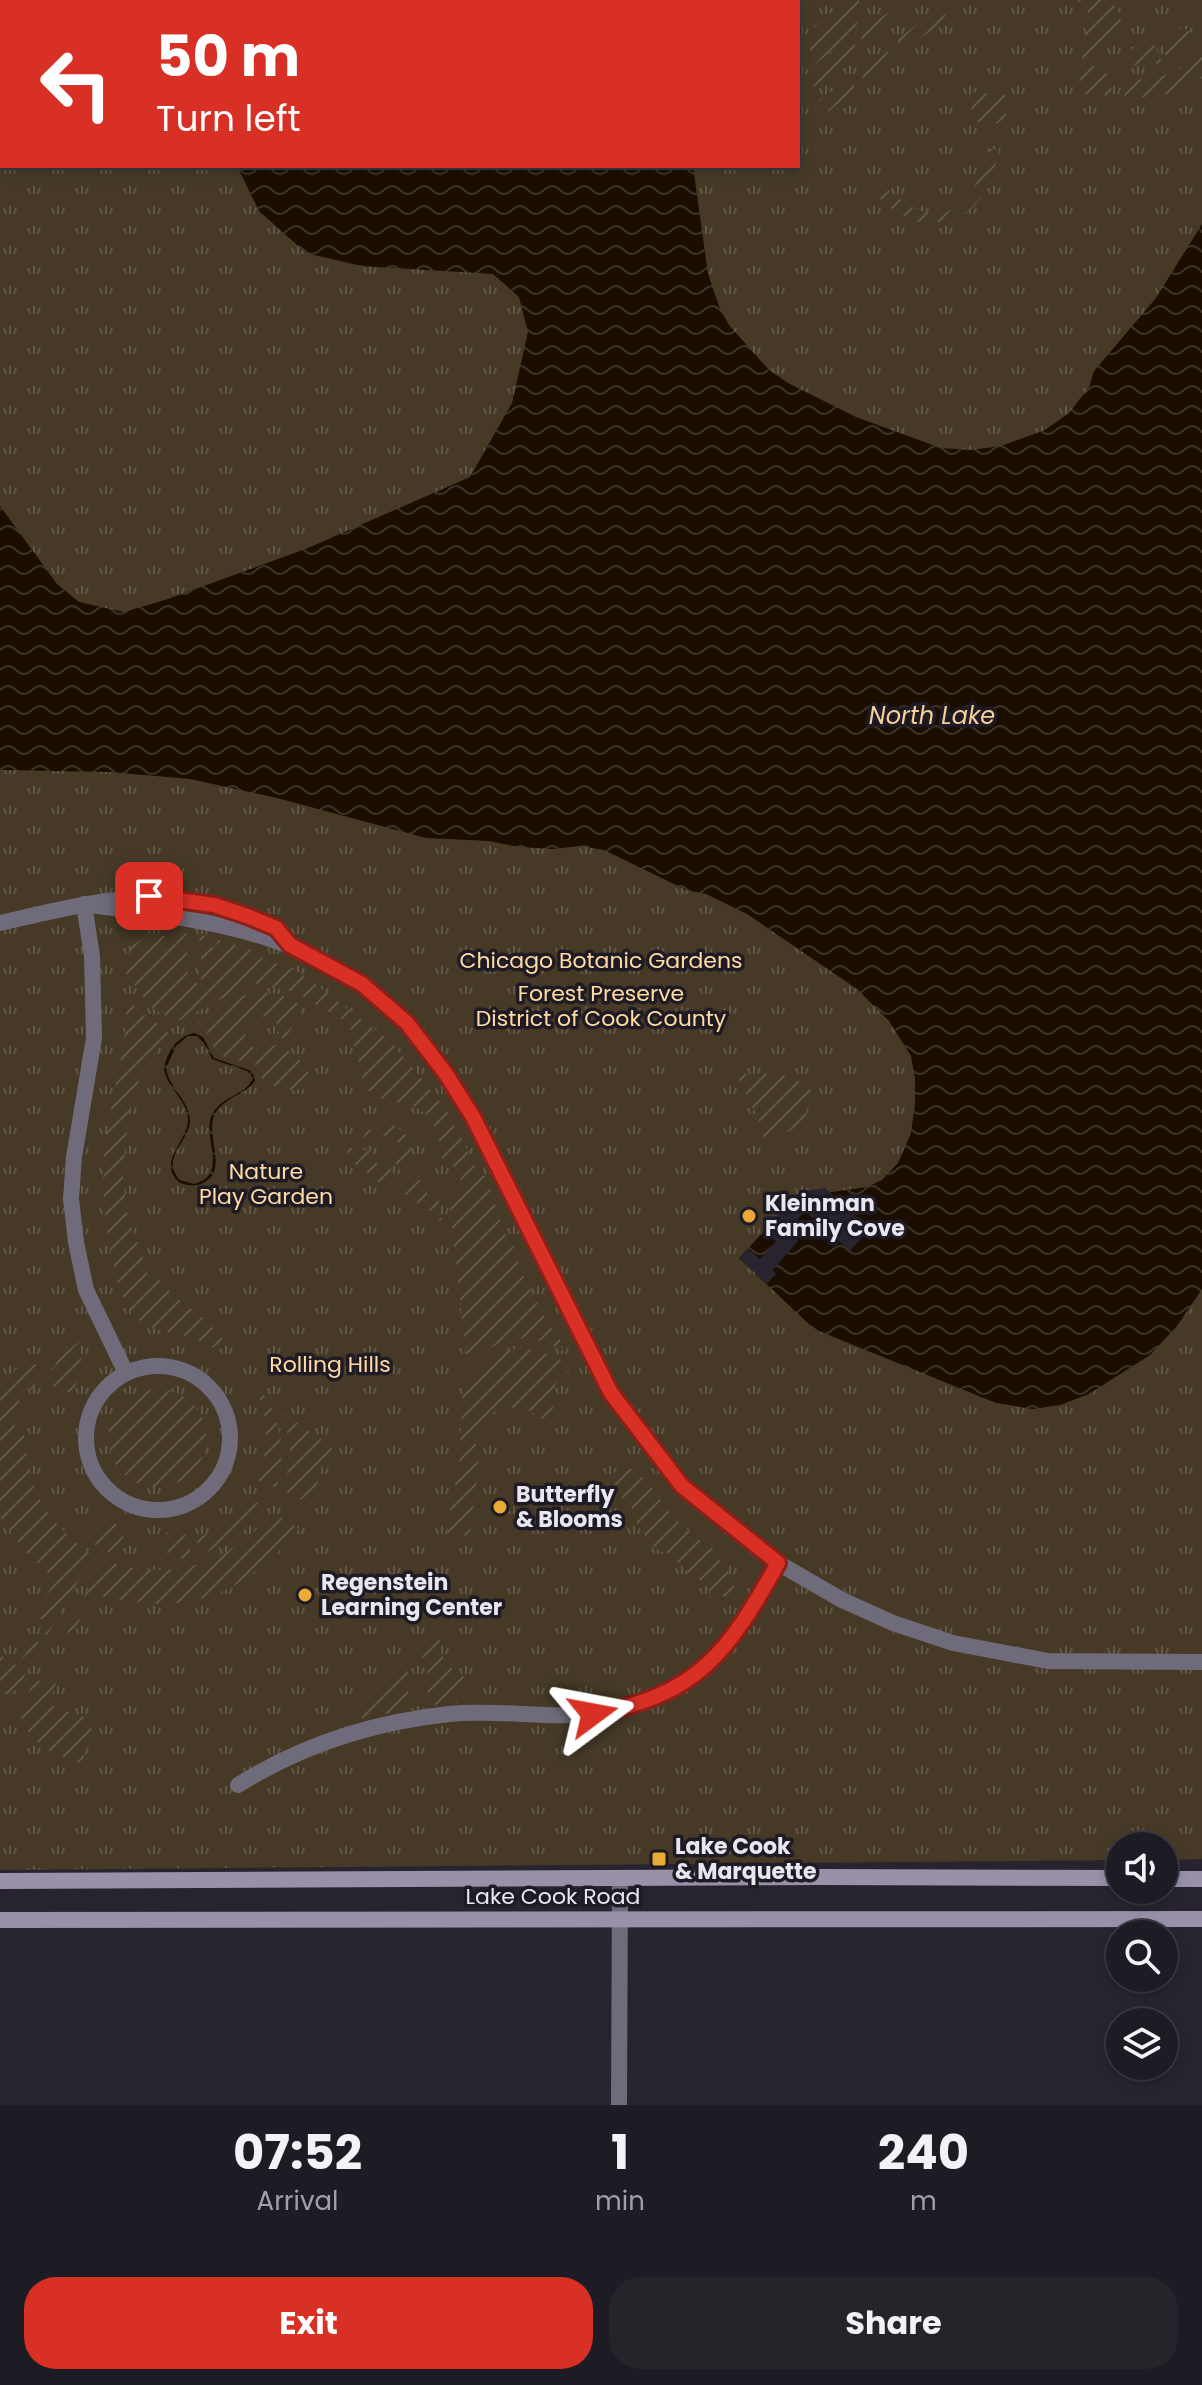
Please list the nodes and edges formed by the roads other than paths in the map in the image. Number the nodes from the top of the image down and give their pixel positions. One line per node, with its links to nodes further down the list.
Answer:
1 (84, 904): 2 (street); 3 (street); 4 (street)
2 (0, 923)
3 (126, 1373): 3 (street)
4 (778, 1563): 5 (street); 6 (street)
5 (1202, 1662)
6 (238, 1785)
7 (620, 1878): 8 (main road, Lake Cook Road); 11 (main road, Lake Cook Road); 12 (street)
8 (1106, 1878)
9 (1178, 1879): 10 (main road)
10 (1202, 1879)
11 (0, 1881)
12 (621, 1918): 13 (main road, Lake Cook Road); 14 (main road, Lake Cook Road); 15 (street)
13 (1202, 1919)
14 (0, 1920)
15 (619, 2105)

